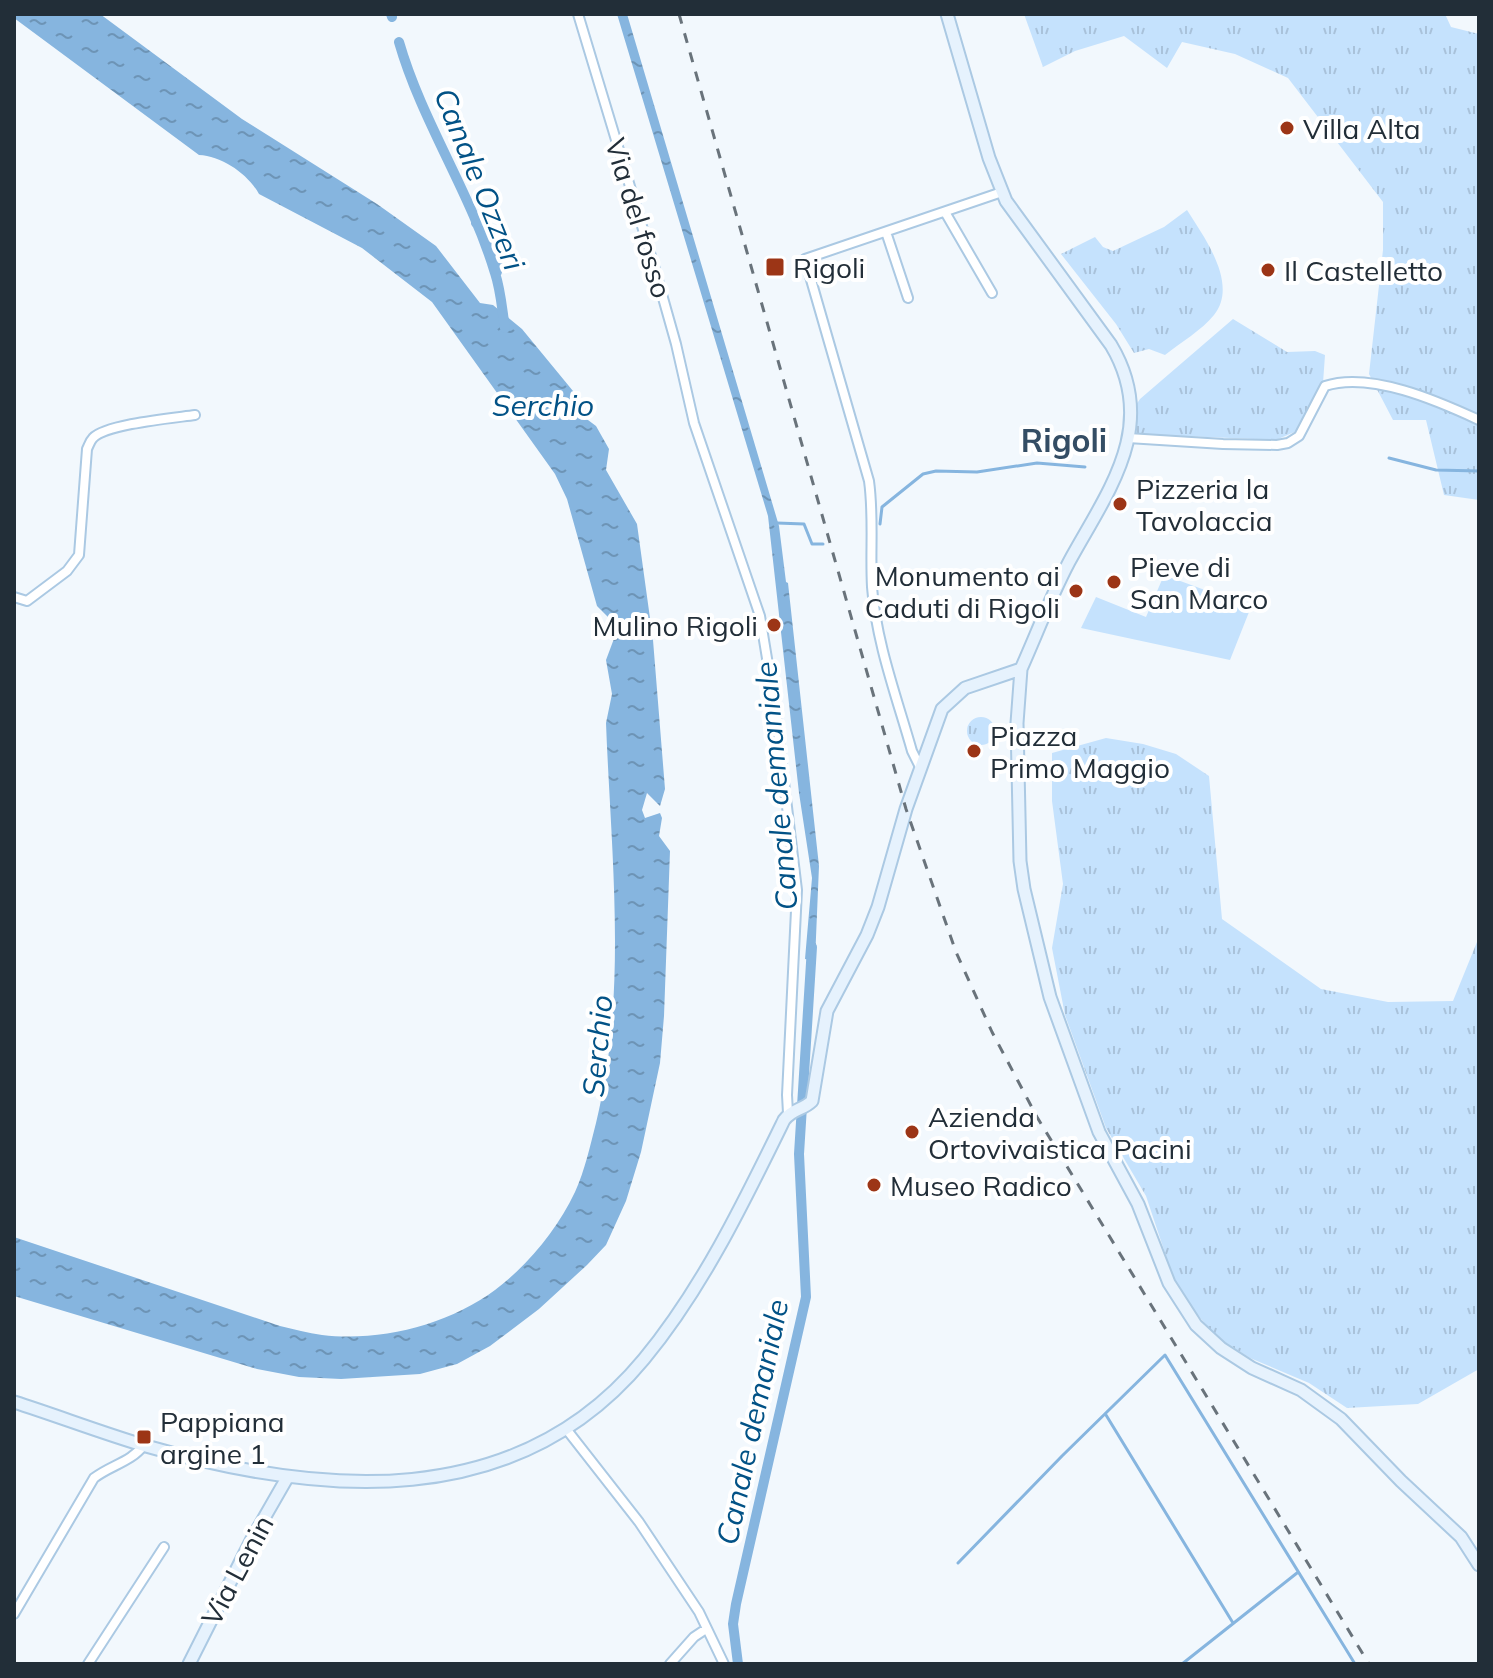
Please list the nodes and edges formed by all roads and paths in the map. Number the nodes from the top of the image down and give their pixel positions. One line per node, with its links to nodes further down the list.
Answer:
1 (578, 14): 14 (street, Via del fosso)
2 (947, 14): 3 (main road)
3 (1002, 192): 4 (street); 10 (main road)
4 (945, 212): 5 (street); 6 (street)
5 (886, 232): 7 (street); 13 (street)
6 (992, 293)
7 (908, 298)
8 (195, 415): 11 (street)
9 (1479, 420): 10 (street)
10 (1128, 438): 12 (main road)
11 (14, 597)
12 (1021, 669): 13 (main road); 20 (main road)
13 (920, 767): 14 (main road)
14 (790, 1112): 16 (main road)
15 (14, 1402): 17 (main road)
16 (567, 1430): 18 (main road); 22 (street)
17 (144, 1445): 18 (main road); 21 (street)
18 (287, 1478): 24 (main road, Via Lenin)
19 (164, 1547): 23 (street)
20 (1479, 1565)
21 (14, 1614)
22 (706, 1629): 25 (street); 26 (street)
23 (88, 1664)
24 (189, 1664)
25 (670, 1664)
26 (724, 1664)

